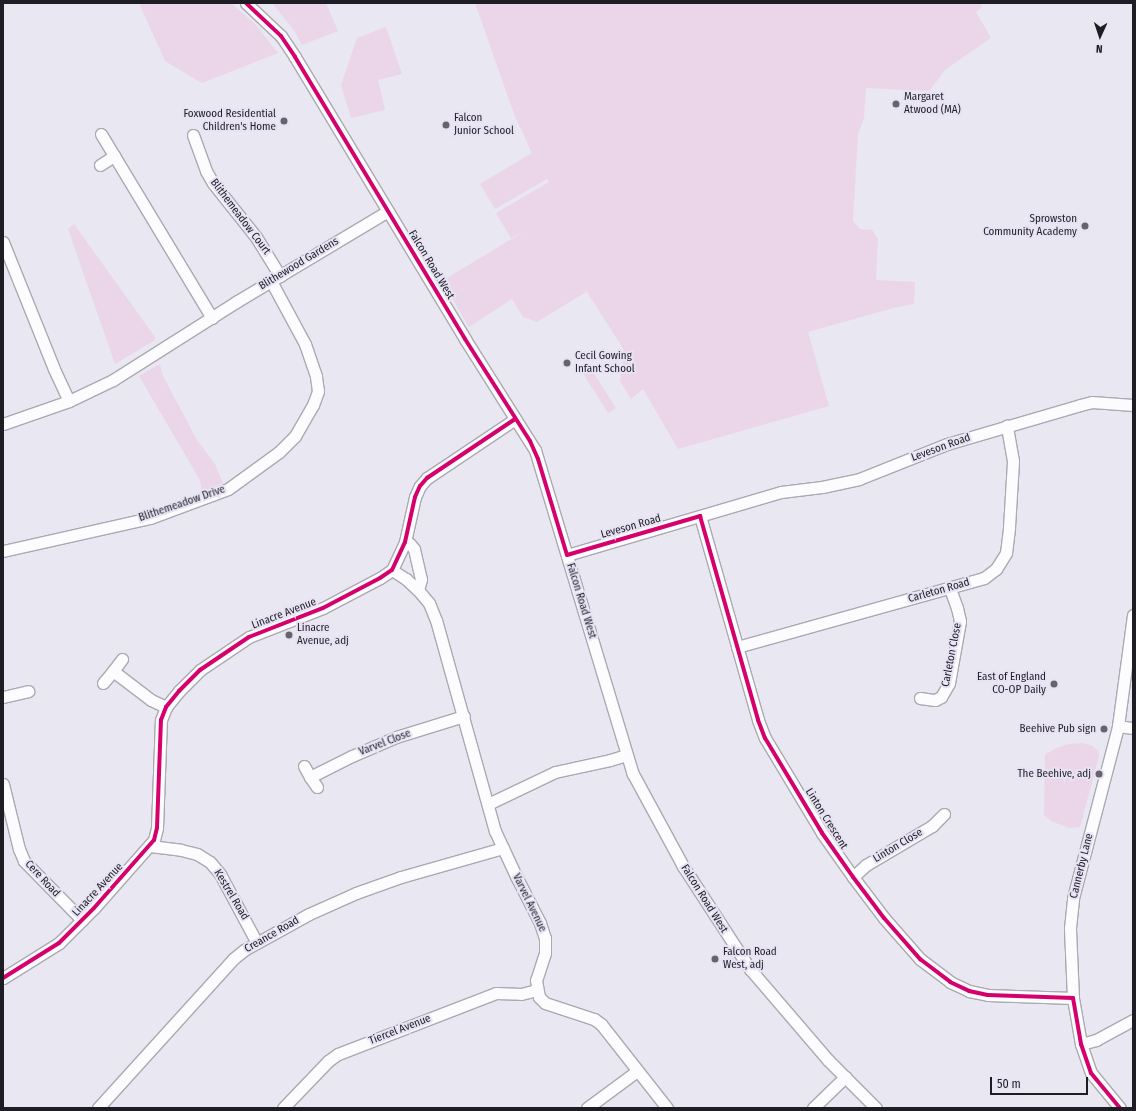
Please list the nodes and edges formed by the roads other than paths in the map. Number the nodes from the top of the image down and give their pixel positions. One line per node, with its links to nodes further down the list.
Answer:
1 (246, 3): 6 (street, Falcon Road West)
2 (101, 134): 4 (street)
3 (193, 135): 8 (street, Blithemeadow Court)
4 (114, 156): 5 (street); 9 (street)
5 (100, 165)
6 (388, 211): 8 (street, Blithewood Gardens); 12 (street, Falcon Road West)
7 (3, 242): 10 (street)
8 (275, 278): 9 (street, Blithewood Gardens); 17 (street, Blithemeadow Drive)
9 (212, 318): 10 (street, Blithewood Gardens)
10 (69, 400): 13 (street, Blithewood Gardens)
11 (1133, 405): 14 (street, Leveson Road)
12 (515, 419): 16 (street); 18 (street, Falcon Road West)
13 (3, 424)
14 (1007, 426): 15 (street, Leveson Road); 20 (street, Carleton Road)
15 (700, 516): 18 (street, Leveson Road); 23 (street, Linton Crescent)
16 (404, 542): 19 (street); 21 (street)
17 (3, 551)
18 (567, 555): 34 (street, Falcon Road West)
19 (392, 570): 21 (street, Varvel Avenue); 30 (street, Linacre Avenue)
20 (950, 589): 23 (street, Carleton Road); 29 (street, Carleton Close)
21 (418, 590): 31 (street, Varvel Avenue)
22 (1133, 615): 32 (street, Cannerby Lane)
23 (737, 647): 43 (street, Linton Crescent)
24 (122, 659): 25 (street)
25 (113, 671): 26 (street); 30 (street)
26 (103, 683)
27 (28, 691): 28 (street)
28 (3, 697)
29 (920, 698)
30 (166, 707): 41 (street, Linacre Avenue)
31 (464, 716): 36 (street, Varvel Close); 39 (street, Varvel Avenue)
32 (1118, 726): 33 (street); 48 (street, Cannerby Lane)
33 (1133, 728)
34 (626, 755): 39 (street); 52 (street, Falcon Road West)
35 (304, 766): 36 (street)
36 (310, 777): 38 (street)
37 (3, 784): 44 (street, Cere Road)
38 (316, 787)
39 (488, 804): 42 (street, Varvel Avenue)
40 (944, 814): 43 (street, Linton Close)
41 (150, 846): 44 (street, Linacre Avenue); 45 (street, Kestrel Road)
42 (503, 848): 45 (street, Creance Road); 47 (street, Varvel Avenue)
43 (853, 877): 48 (street, Linton Crescent)
44 (82, 920): 46 (street, Linacre Avenue)
45 (257, 943): 53 (street, Creance Road)
46 (3, 978)
47 (537, 990): 51 (street); 54 (street, Tiercel Avenue)
48 (1073, 998): 50 (street, Cannerby Lane)
49 (1133, 1020): 50 (street)
50 (1081, 1044): 59 (street, Cannerby Lane)
51 (637, 1071): 55 (street); 56 (street)
52 (845, 1078): 57 (street); 58 (street, Falcon Road West)
53 (98, 1108)
54 (283, 1108)
55 (587, 1108)
56 (667, 1108)
57 (813, 1108)
58 (876, 1108)
59 (1120, 1108)

